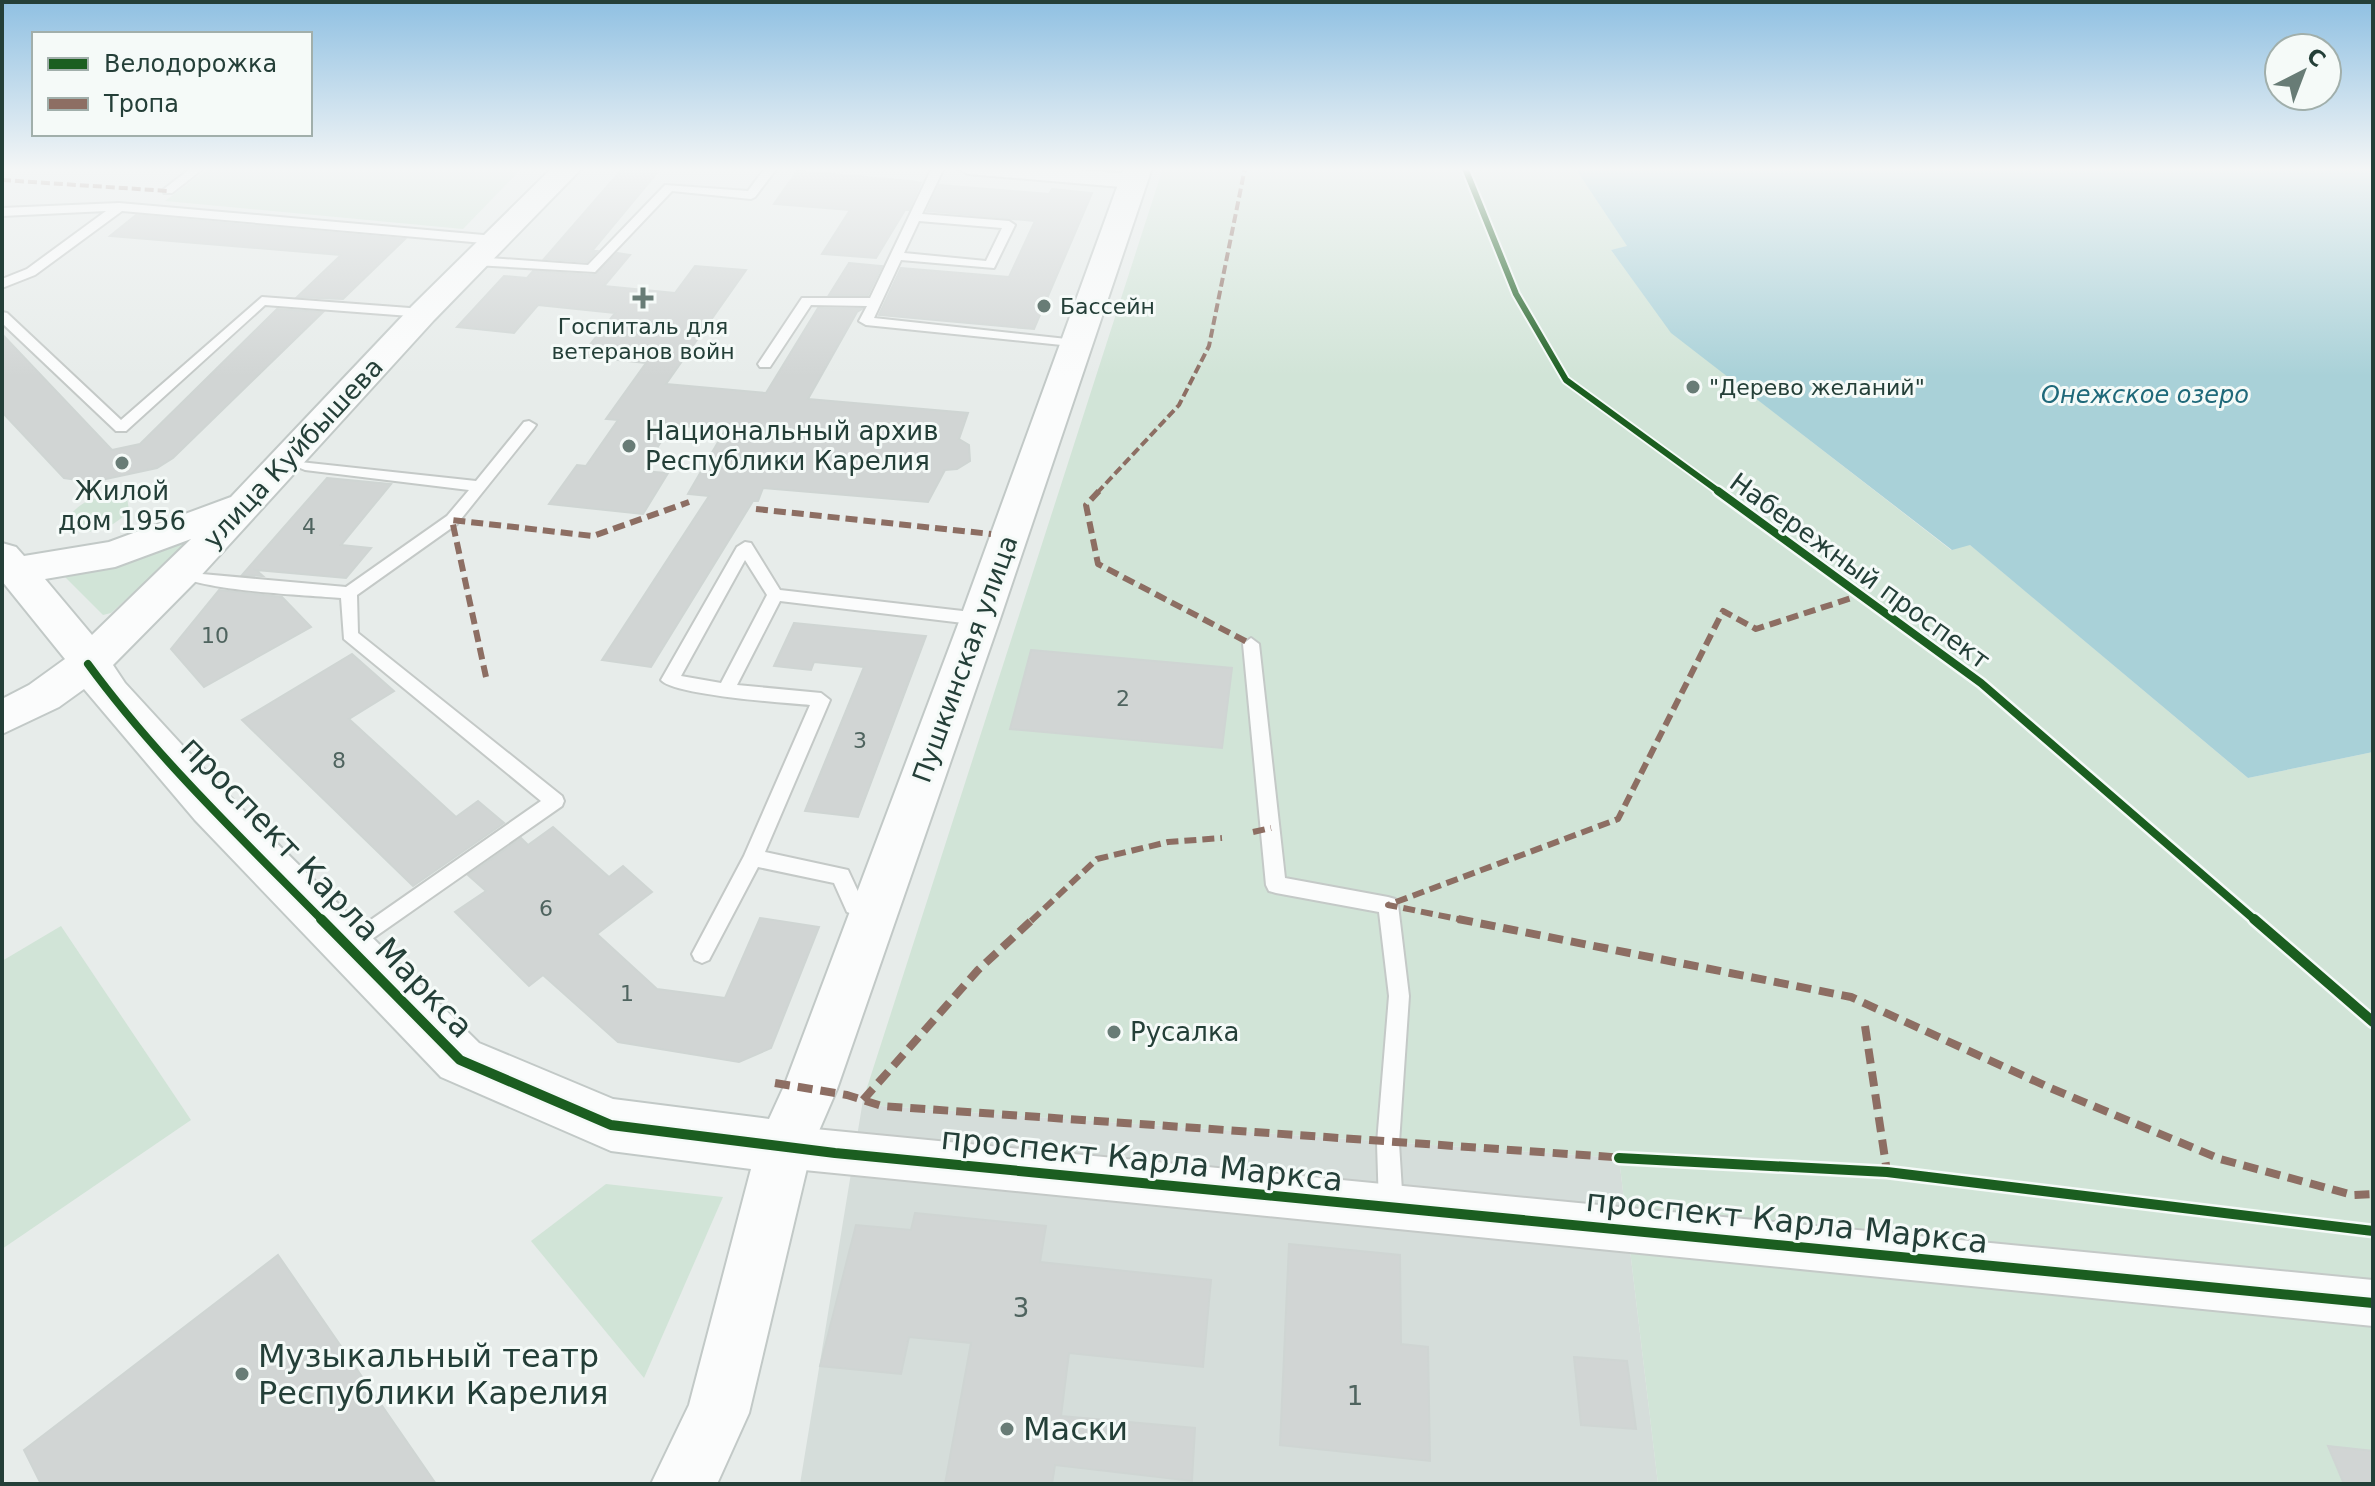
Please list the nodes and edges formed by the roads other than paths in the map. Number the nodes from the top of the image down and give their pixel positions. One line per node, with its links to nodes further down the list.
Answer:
1 (78, 237): 10 (lane)
2 (371, 237): 8 (lane)
3 (499, 237): 8 (street, улица Куйбышева)
4 (621, 237): 8 (lane)
5 (905, 237): 9 (lane)
6 (1003, 237): 9 (lane)
7 (1113, 237): 14 (street, Пушкинская улица)
8 (485, 251): 12 (street, улица Куйбышева)
9 (896, 256): 11 (lane)
10 (2, 284)
11 (875, 302): 14 (lane); 15 (lane)
12 (423, 313): 13 (lane); 19 (street, улица Куйбышева)
13 (2, 316)
14 (1076, 344): 24 (street, Пушкинская улица)
15 (765, 364)
16 (529, 425): 18 (lane)
17 (305, 465): 18 (lane)
18 (479, 486): 22 (lane)
19 (248, 502): 20 (street); 21 (street, улица Куйбышева)
20 (8, 563): 26 (street, проспект Карла Маркса)
21 (182, 572): 22 (lane); 26 (street, улица Куйбышева)
22 (349, 593): 31 (lane)
23 (775, 595): 24 (lane); 27 (lane); 27 (lane)
24 (980, 619): 30 (street, Пушкинская улица)
25 (1251, 644): 34 (lane)
26 (88, 664): 28 (street, улица Куйбышева); 31 (street, проспект Карла Маркса)
27 (726, 690): 29 (lane)
28 (2, 718)
29 (753, 858): 30 (lane); 32 (lane)
30 (876, 909): 33 (street, Пушкинская улица)
31 (349, 946): 33 (street, проспект Карла Маркса)
32 (702, 954)
33 (784, 1147): 34 (street, проспект Карла Маркса); 36 (street, Пушкинская улица)
34 (1391, 1207): 35 (street, проспект Карла Маркса)
35 (2373, 1303)
36 (683, 1484)

